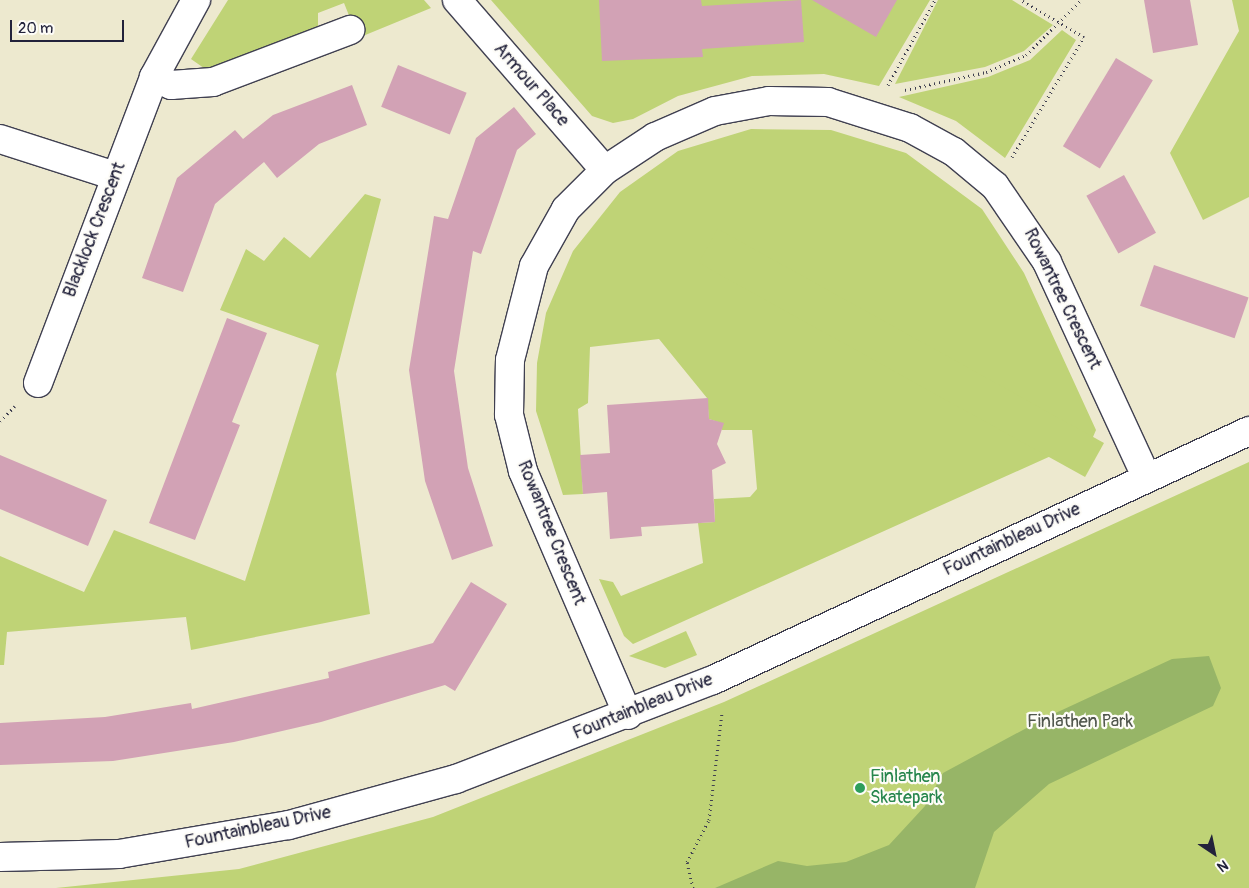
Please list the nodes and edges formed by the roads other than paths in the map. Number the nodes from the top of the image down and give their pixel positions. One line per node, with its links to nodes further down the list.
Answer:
1 (196, 0): 4 (street, Blacklock Crescent)
2 (457, 0): 6 (street, Armour Place)
3 (350, 30): 4 (street)
4 (154, 77): 7 (street, Blacklock Crescent)
5 (0, 139): 7 (street)
6 (605, 170): 10 (street, Rowantree Crescent); 11 (street, Rowantree Crescent)
7 (115, 176): 8 (street, Blacklock Crescent)
8 (38, 383)
9 (1249, 431): 10 (street, Fountainbleau Drive)
10 (1147, 478): 11 (street, Fountainbleau Drive)
11 (628, 715): 12 (street, Fountainbleau Drive)
12 (0, 857)

